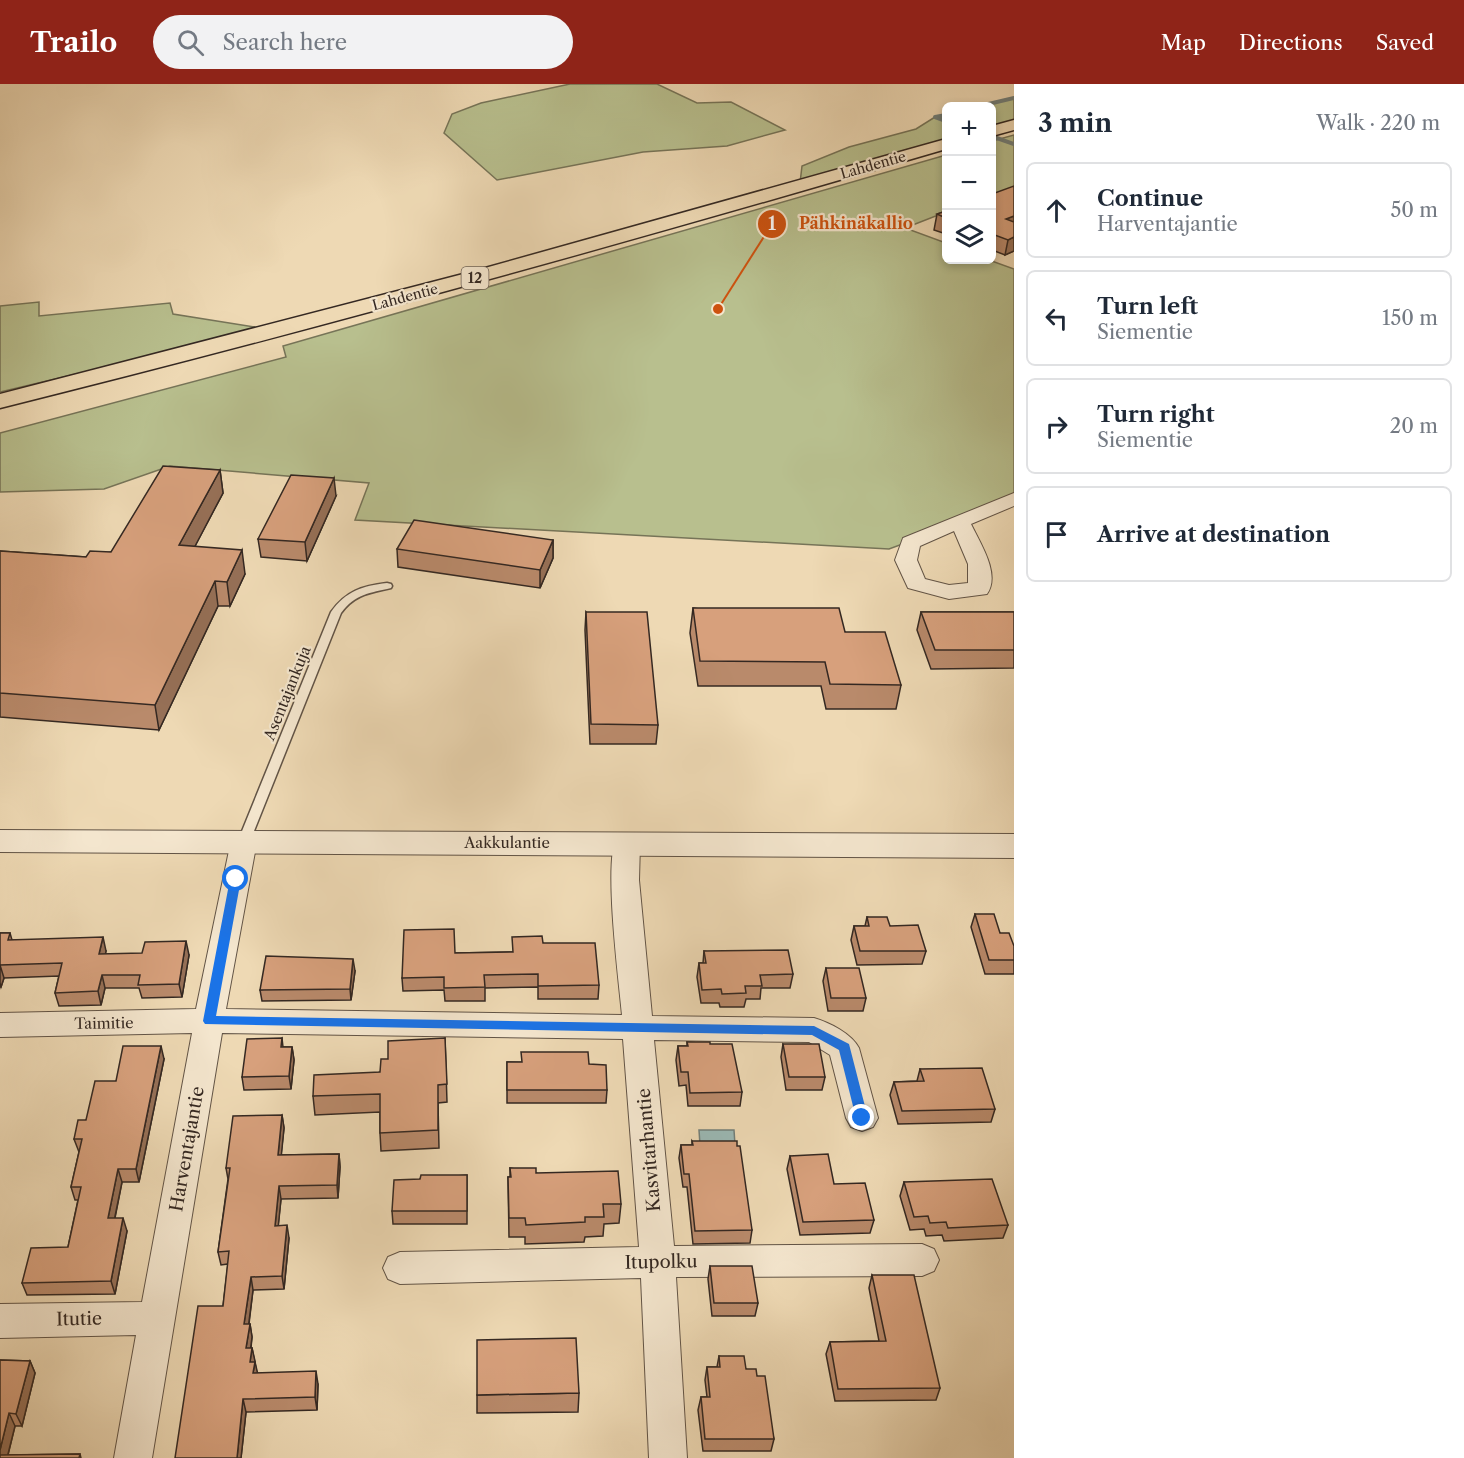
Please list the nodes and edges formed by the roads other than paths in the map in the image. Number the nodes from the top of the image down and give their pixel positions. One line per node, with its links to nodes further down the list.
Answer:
1 (1014, 125): 2 (highway)
2 (996, 130)
3 (942, 145): 4 (highway, Lahdentie / 12)
4 (0, 401)
5 (1014, 500): 6 (street)
6 (960, 522)
7 (387, 586): 9 (lane, Asentajankuja)
8 (0, 841): 9 (street, Aakkulantie)
9 (244, 841): 10 (street, Aakkulantie); 12 (street, Harventajantie)
10 (627, 843): 11 (street, Aakkulantie); 14 (street, Kasvitarhantie)
11 (1014, 846)
12 (209, 1021): 13 (street, Taimitie); 14 (street, Taimitie); 19 (street, Harventajantie)
13 (0, 1025)
14 (639, 1027): 15 (street, Taimitie); 17 (street, Kasvitarhantie)
15 (862, 1118)
16 (922, 1260): 17 (street, Itupolku)
17 (658, 1262): 18 (street, Itupolku); 22 (street, Kasvitarhantie)
18 (400, 1268)
19 (157, 1318): 20 (street, Itutie); 21 (street, Harventajantie)
20 (0, 1321)
21 (133, 1458)
22 (668, 1458)

